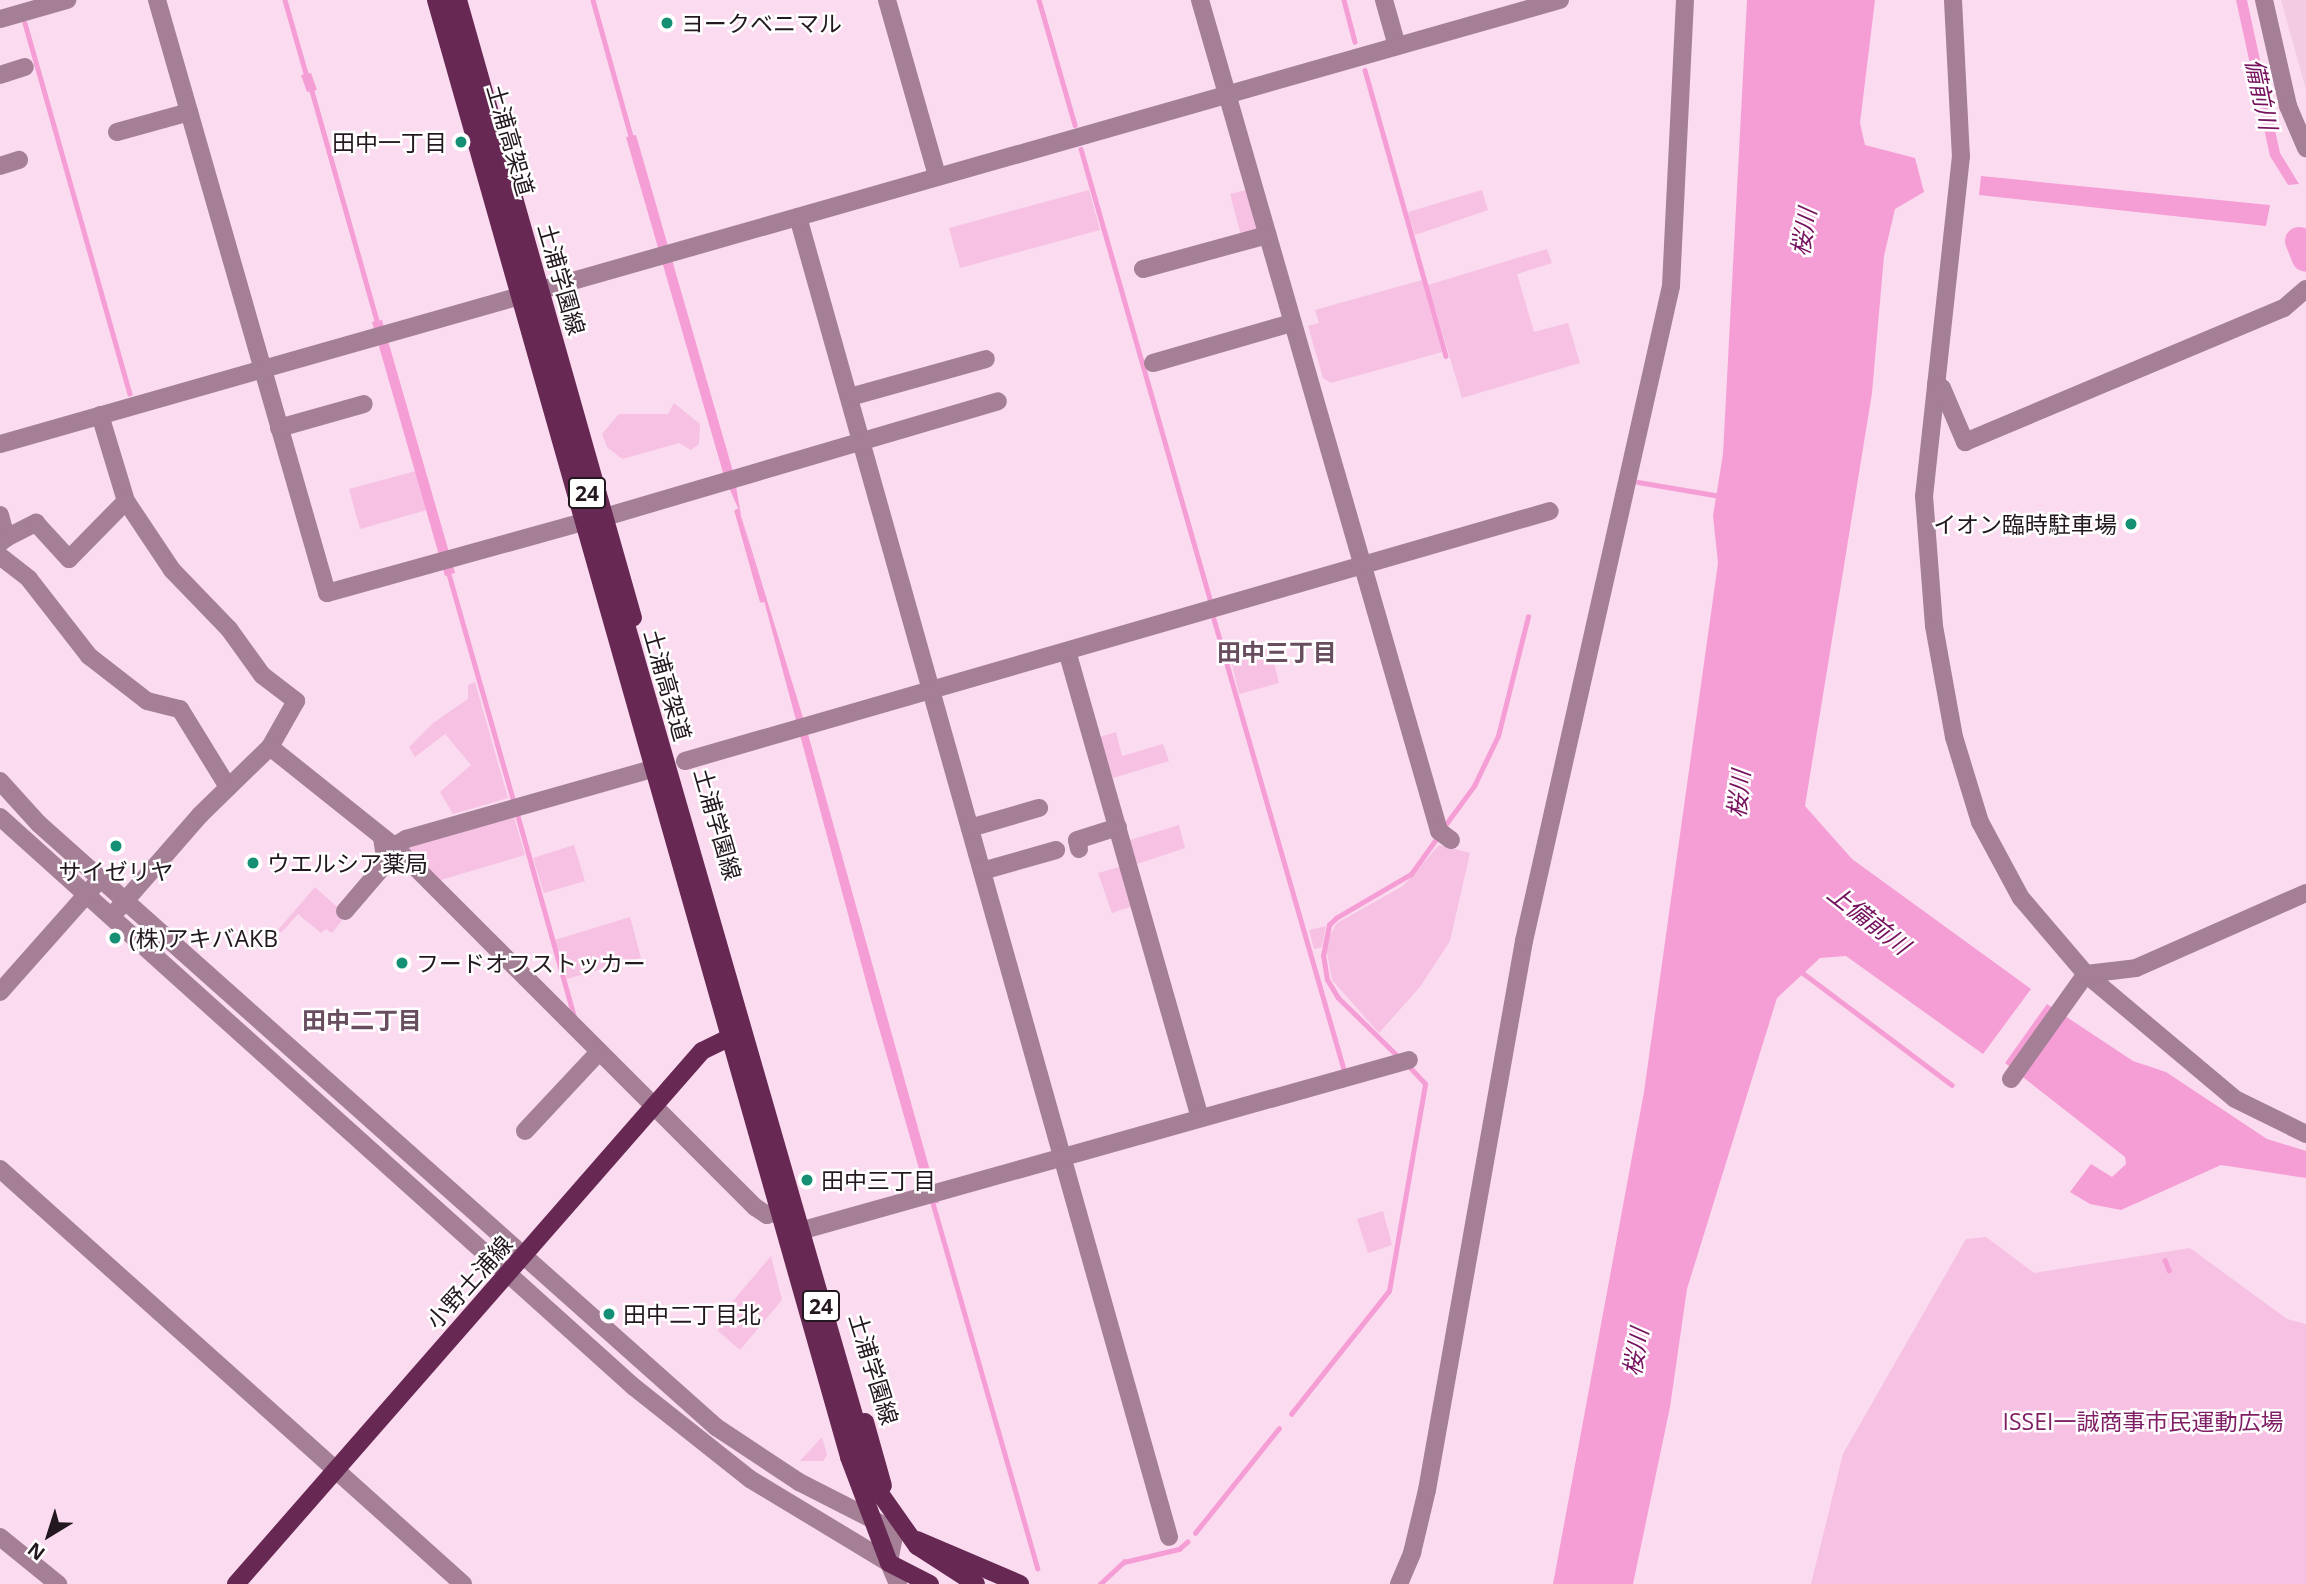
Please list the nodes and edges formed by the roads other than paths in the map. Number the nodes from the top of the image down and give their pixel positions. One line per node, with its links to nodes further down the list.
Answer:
1 (67, 0): 13 (street)
2 (157, 0): 18 (street)
3 (436, 0): 29 (main road, 土浦学園線 / 24)
4 (446, 0): 99 (main road, 土浦高架道 / 24, bridge)
5 (458, 0): 28 (main road, 土浦学園線 / 24)
6 (887, 0): 23 (street)
7 (1200, 0): 17 (street)
8 (1384, 0): 14 (street)
9 (1685, 0): 101 (street)
10 (1953, 0): 34 (street)
11 (2264, 0): 20 (street)
12 (1553, 1): 14 (street)
13 (0, 19)
14 (1397, 46): 17 (street)
15 (25, 67): 16 (street)
16 (0, 75)
17 (1226, 96): 23 (street); 25 (street)
18 (188, 112): 19 (street); 33 (street)
19 (117, 132)
20 (2306, 148)
21 (19, 160): 22 (street)
22 (0, 166)
23 (937, 176): 24 (street)
24 (798, 217): 28 (street); 35 (street)
25 (1267, 235): 26 (street); 30 (street)
26 (1143, 269)
27 (2306, 289): 34 (street)
28 (540, 290): 29 (street); 73 (main road, 土浦学園線 / 24)
29 (522, 296): 33 (street); 46 (main road, 土浦学園線 / 24)
30 (1292, 323): 32 (street); 48 (street)
31 (986, 359): 35 (street)
32 (1153, 363)
33 (262, 369): 38 (street); 39 (street)
34 (1936, 384): 71 (street)
35 (850, 397): 41 (street)
36 (998, 401): 41 (street)
37 (364, 404): 39 (street)
38 (100, 415): 40 (street); 42 (street)
39 (279, 428): 46 (street)
40 (0, 444)
41 (864, 444): 44 (street); 50 (street)
42 (126, 501): 47 (street); 51 (street)
43 (1550, 511): 48 (street)
44 (615, 514)
45 (0, 515): 47 (street)
46 (586, 521): 74 (main road, 土浦学園線 / 24)
47 (2, 545): 55 (street)
48 (1363, 565): 49 (street); 61 (street)
49 (1067, 651): 50 (street); 58 (street)
50 (932, 691): 52 (street); 59 (street)
51 (270, 747): 55 (street); 60 (street)
52 (685, 761)
53 (645, 771): 60 (street)
54 (0, 781): 65 (street)
55 (228, 787): 68 (street)
56 (1039, 808): 59 (street)
57 (0, 817): 67 (street)
58 (1118, 827): 62 (street); 79 (street)
59 (970, 828): 64 (street)
60 (388, 841): 69 (street); 75 (street)
61 (1451, 841)
62 (1079, 849)
63 (1056, 850): 64 (street)
64 (982, 871): 82 (street)
65 (101, 878): 67 (street); 68 (street)
66 (2306, 892): 71 (street)
67 (87, 895): 70 (street); 72 (street)
68 (125, 900): 70 (street); 86 (street)
69 (345, 911)
70 (111, 917): 87 (street)
71 (2086, 974): 77 (street); 81 (street)
72 (0, 992)
73 (751, 1030): 74 (main road, 小野土浦線); 85 (main road, 土浦学園線 / 24)
74 (732, 1035): 78 (main road, 小野土浦線); 84 (main road, 土浦学園線 / 24)
75 (599, 1052): 78 (street); 80 (street)
76 (1409, 1060): 79 (street)
77 (2011, 1079)
78 (652, 1106): 84 (street); 86 (main road, 小野土浦線)
79 (1200, 1117): 82 (street)
80 (526, 1131)
81 (2306, 1134)
82 (1062, 1158): 85 (street); 92 (street)
83 (0, 1169): 88 (street)
84 (781, 1210): 89 (main road, 土浦学園線 / 24)
85 (807, 1229): 90 (main road, 土浦学園線 / 24)
86 (525, 1256): 87 (main road, 小野土浦線); 89 (street)
87 (507, 1276): 88 (main road, 小野土浦線); 93 (street)
88 (335, 1469): 95 (main road, 小野土浦線); 96 (street)
89 (871, 1519): 90 (street); 93 (main road, 土浦学園線 / 24)
90 (895, 1531): 93 (street); 100 (main road)
91 (0, 1536): 94 (street)
92 (1169, 1537)
93 (889, 1563): 97 (street); 98 (main road)
94 (58, 1584)
95 (236, 1584)
96 (463, 1584)
97 (898, 1584)
98 (930, 1584)
99 (976, 1584)
100 (1020, 1584)
101 (1399, 1584)

